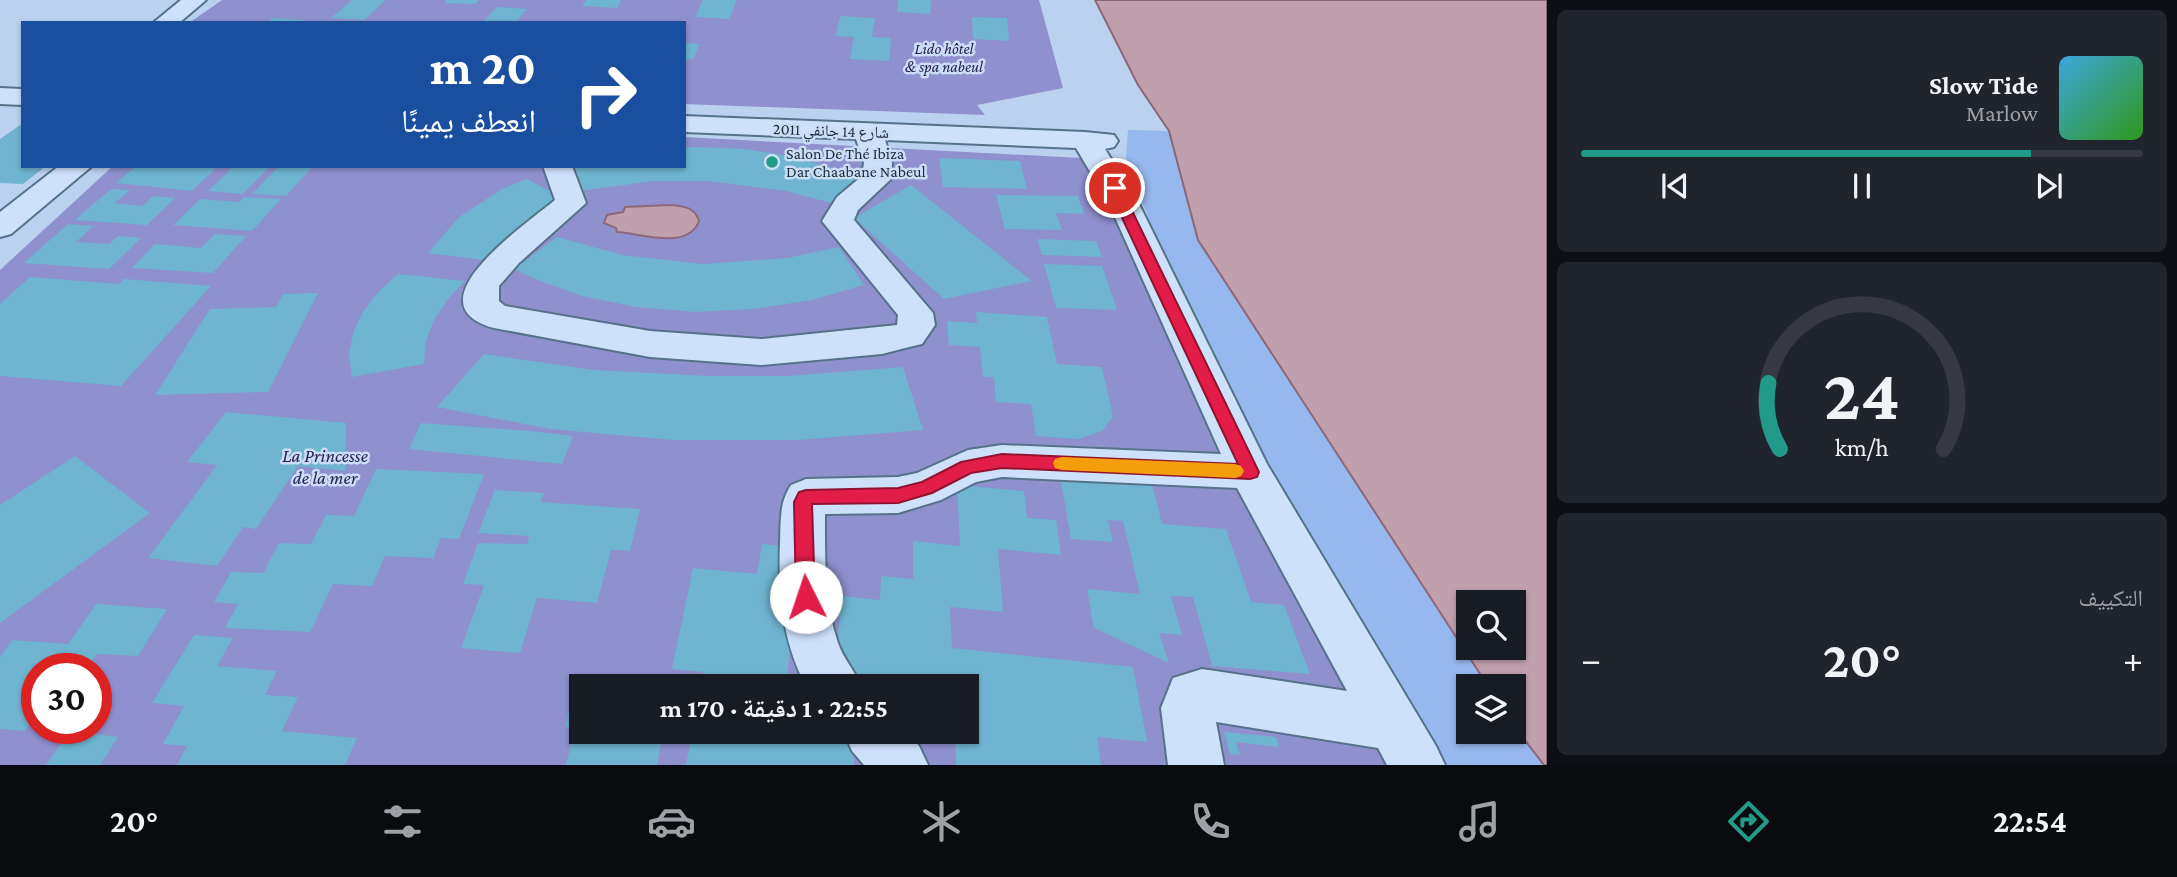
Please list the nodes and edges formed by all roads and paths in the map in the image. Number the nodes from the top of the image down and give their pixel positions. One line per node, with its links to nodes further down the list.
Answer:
1 (195, 0): 2 (street)
2 (167, 21)
3 (0, 96): 4 (street)
4 (21, 97)
5 (686, 124): 6 (street, شارع 14 جانفي 2011)
6 (868, 132): 8 (street); 10 (street, شارع 14 جانفي 2011)
7 (75, 168): 9 (street)
8 (558, 168)
9 (0, 227)
10 (1250, 472): 11 (street); 13 (street)
11 (828, 674)
12 (882, 744): 14 (street)
13 (1405, 744): 15 (street)
14 (900, 765)
15 (1196, 765)

